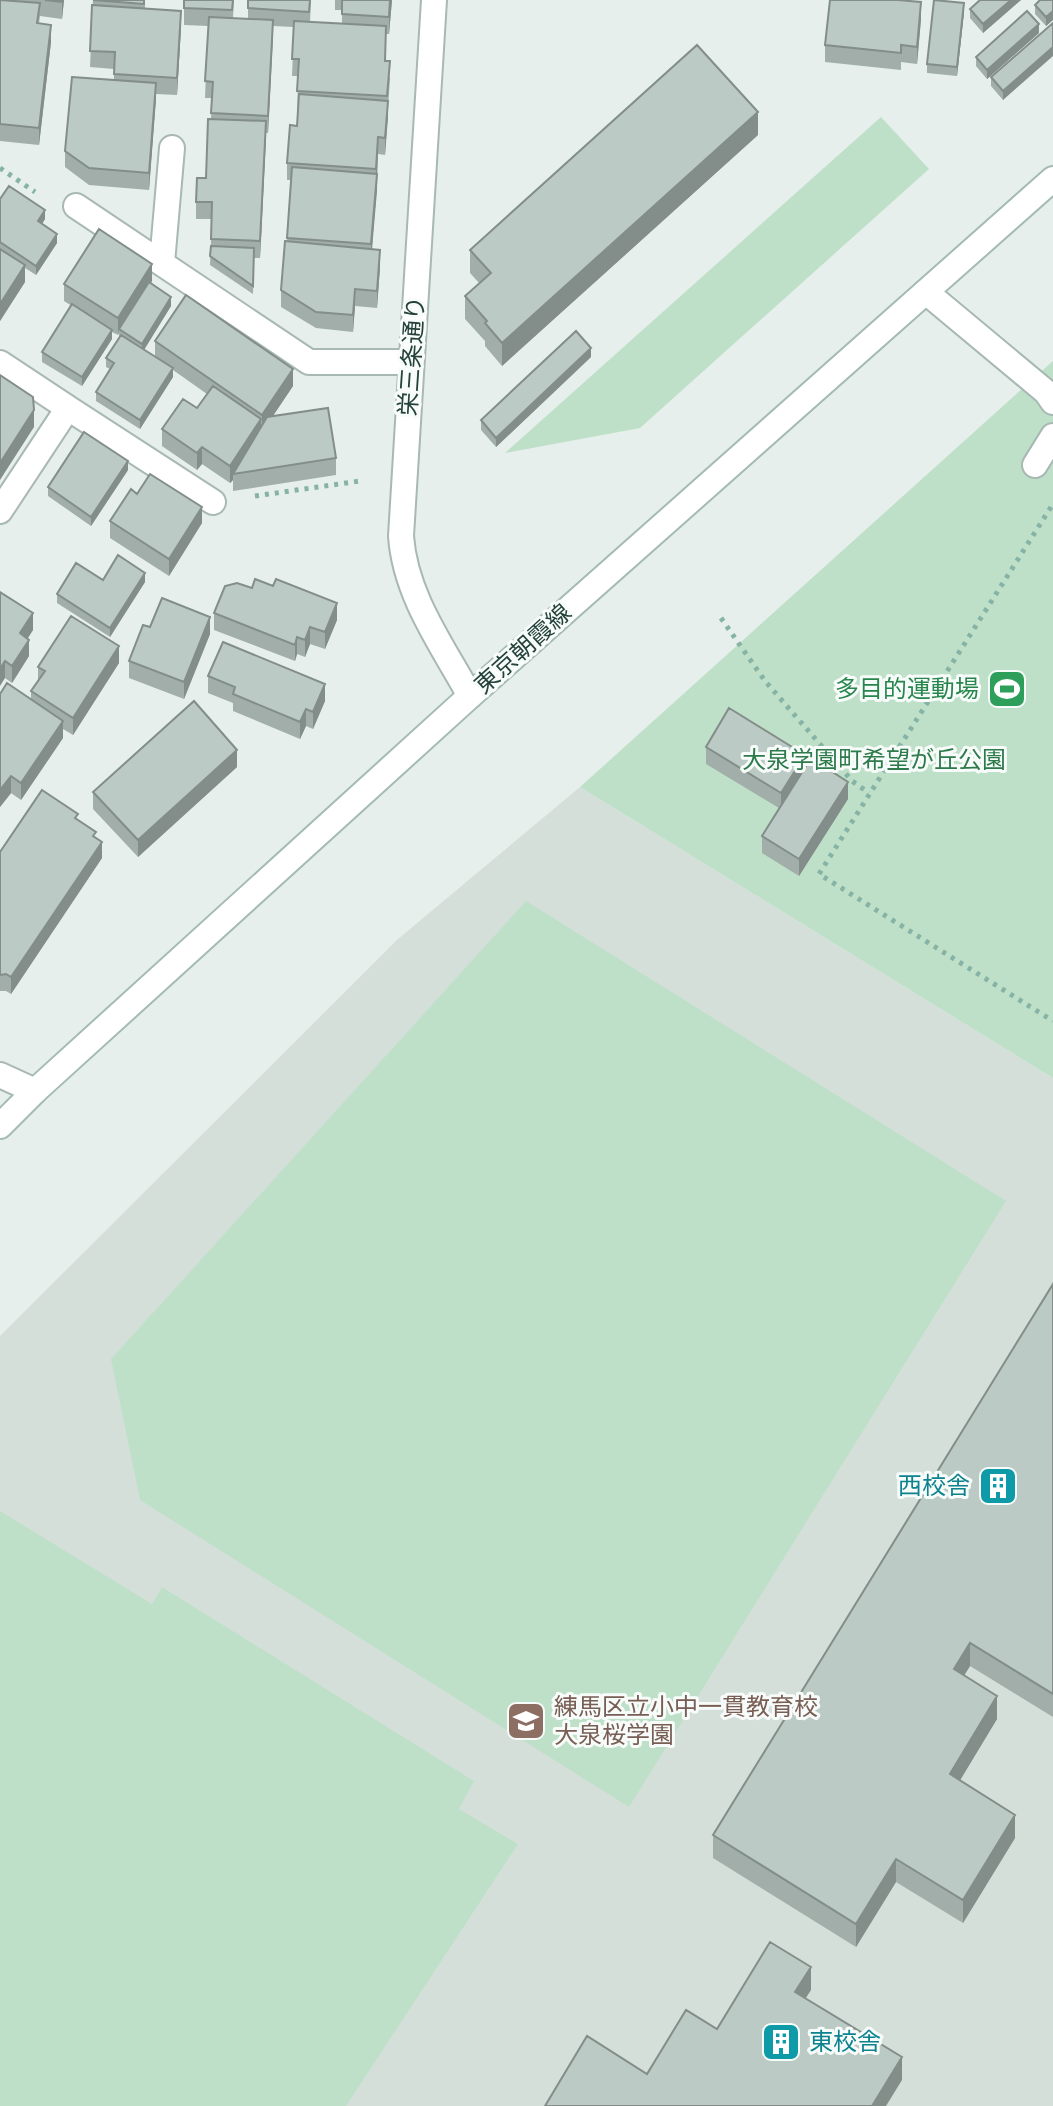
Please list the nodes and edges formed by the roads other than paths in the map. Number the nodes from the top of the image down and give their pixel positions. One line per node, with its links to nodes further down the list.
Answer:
1 (434, 0): 7 (main road, 栄三条通り)
2 (172, 148): 5 (main road)
3 (1053, 179): 6 (main road, 東京朝霞線)
4 (76, 206): 5 (main road)
5 (162, 263): 7 (main road)
6 (926, 292): 9 (main road); 15 (main road, 東京朝霞線)
7 (411, 362): 15 (main road, 栄三条通り)
8 (0, 363): 10 (main road)
9 (1053, 402)
10 (68, 408): 13 (main road); 14 (main road)
11 (1053, 436): 12 (main road)
12 (1035, 465)
13 (213, 502)
14 (0, 511)
15 (470, 696): 17 (main road, 東京朝霞線)
16 (0, 1075): 17 (main road)
17 (35, 1091): 18 (main road, 東京朝霞線)
18 (0, 1126)

